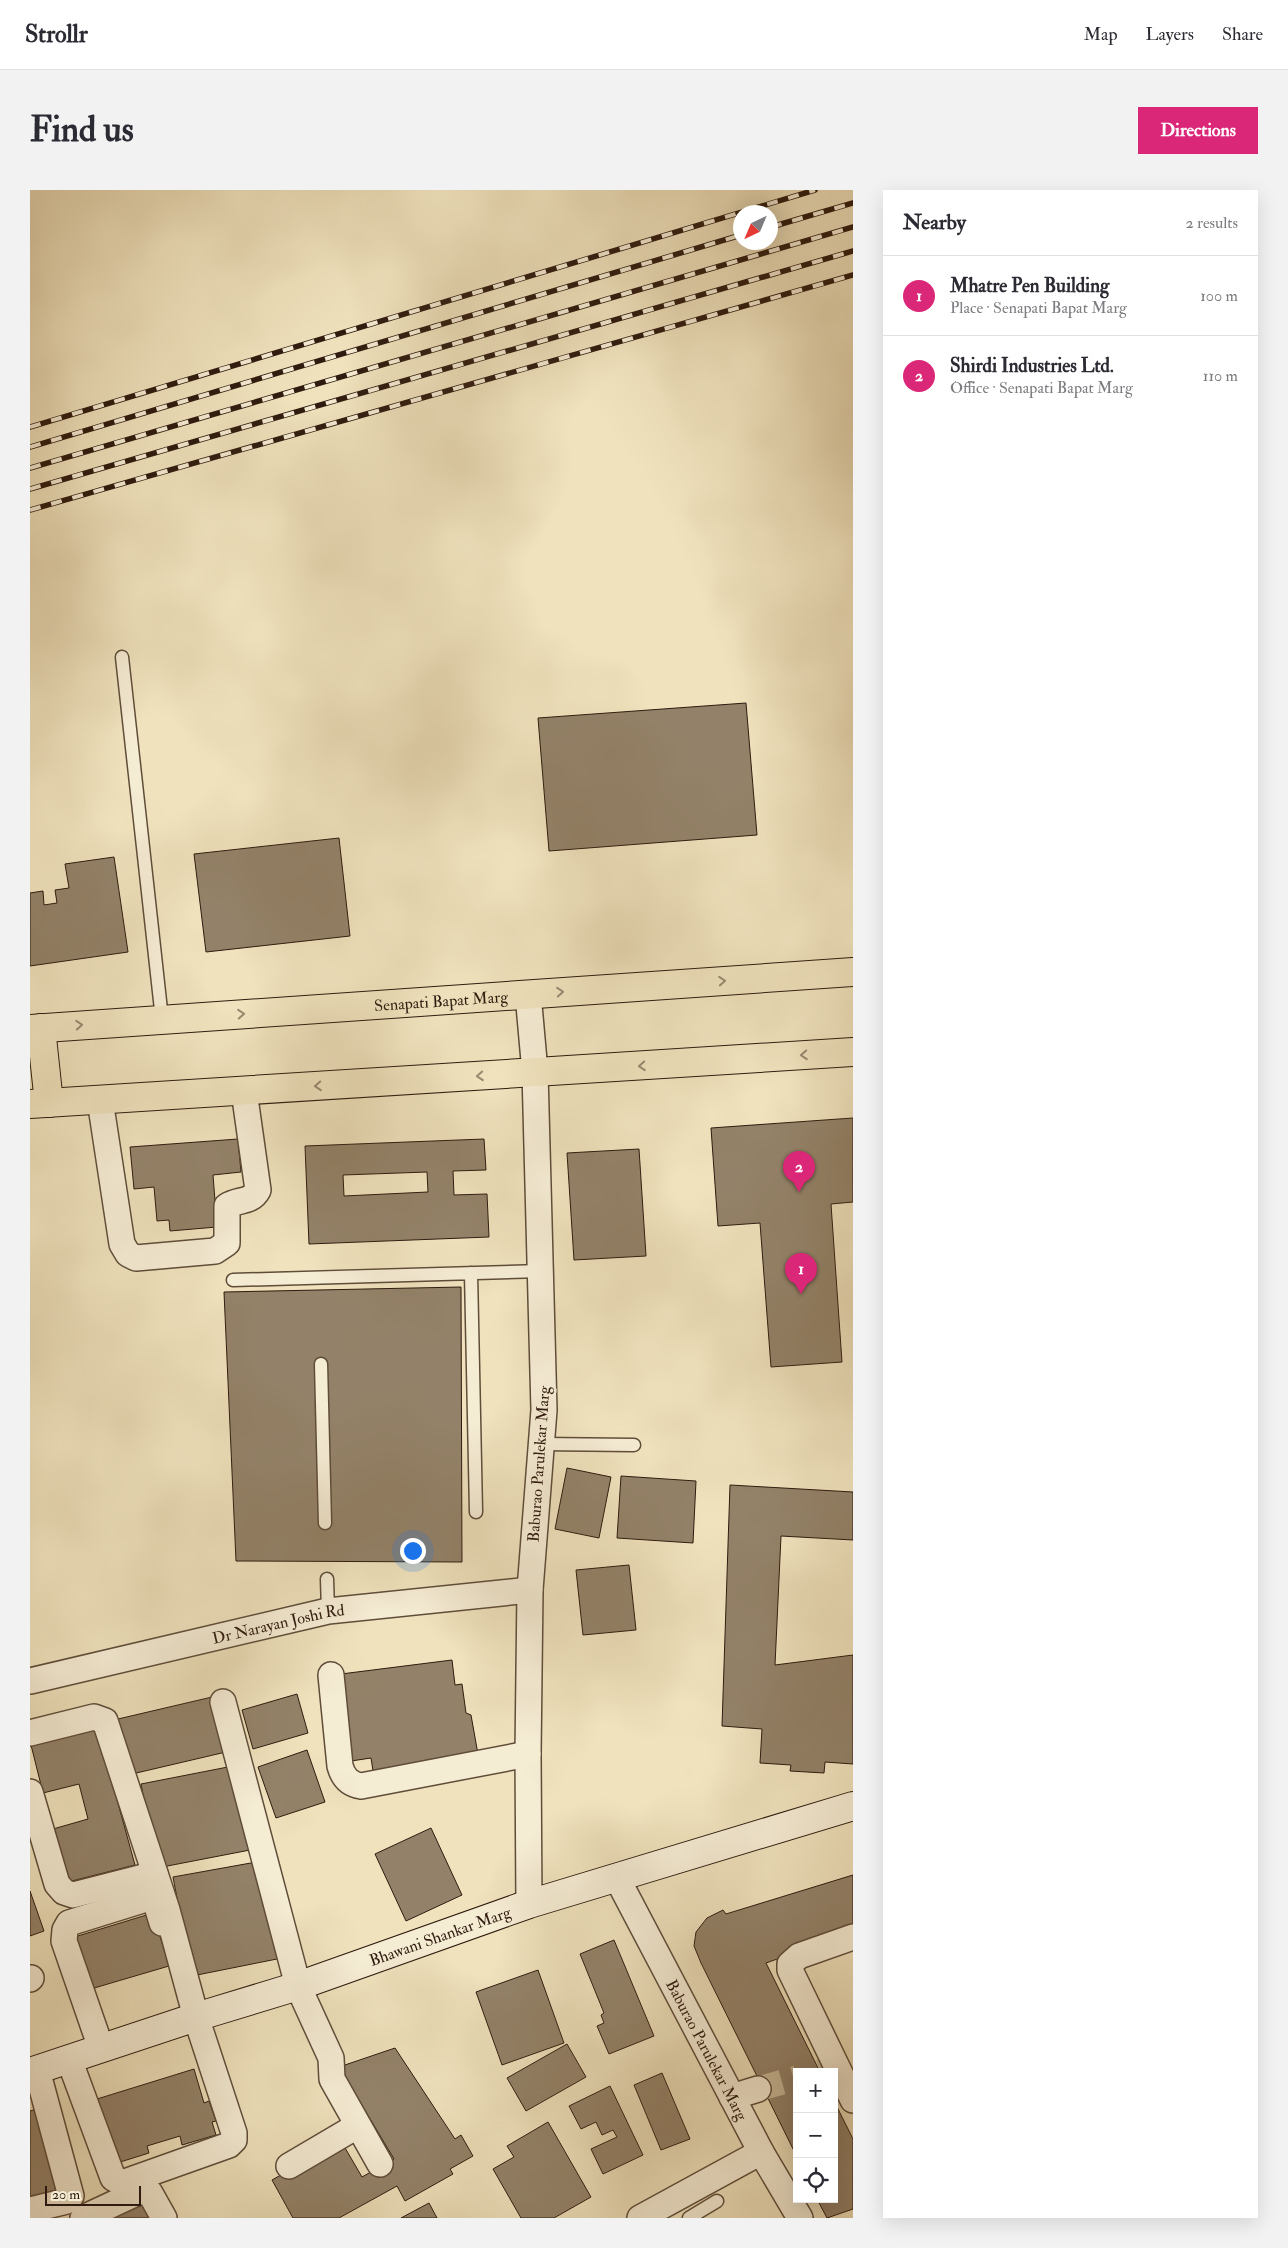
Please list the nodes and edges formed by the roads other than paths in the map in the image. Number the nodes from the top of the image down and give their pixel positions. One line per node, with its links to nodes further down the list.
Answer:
1 (122, 657): 4 (lane)
2 (853, 972): 3 (main road, Senapati Bapat Marg, one-way to 2)
3 (528, 994): 4 (main road, Senapati Bapat Marg, one-way to 3); 7 (street, Baburao Parulekar Marg)
4 (162, 1020): 5 (main road, Senapati Bapat Marg, one-way to 4)
5 (35, 1028): 10 (main road)
6 (853, 1052): 7 (main road, one-way to 7)
7 (535, 1072): 8 (main road, one-way to 8); 11 (street, Baburao Parulekar Marg)
8 (244, 1091): 9 (main road); 9 (street)
9 (100, 1100): 10 (main road)
10 (39, 1104)
11 (541, 1271): 12 (lane); 15 (street, Baburao Parulekar Marg)
12 (471, 1273): 13 (lane); 17 (lane)
13 (233, 1280)
14 (321, 1364): 18 (lane)
15 (540, 1444): 16 (lane); 20 (street, Baburao Parulekar Marg)
16 (634, 1444)
17 (476, 1512)
18 (325, 1523)
19 (327, 1579): 21 (lane)
20 (530, 1590): 21 (street, Dr Narayan Joshi Rd); 26 (street, Baburao Parulekar Marg)
21 (328, 1611): 23 (street, Dr Narayan Joshi Rd)
22 (331, 1675): 26 (street)
23 (30, 1681)
24 (223, 1702): 34 (street)
25 (30, 1734): 29 (street)
26 (528, 1754): 31 (street, Baburao Parulekar Marg)
27 (30, 1792): 29 (street)
28 (853, 1806): 30 (main road, Bhawani Shankar Marg)
29 (155, 1874): 32 (street)
30 (618, 1878): 31 (main road, Bhawani Shankar Marg); 41 (street, Baburao Parulekar Marg)
31 (529, 1904): 34 (main road, Bhawani Shankar Marg)
32 (163, 1911): 35 (street); 36 (street)
33 (853, 1937): 38 (street)
34 (298, 1986): 35 (main road, Bhawani Shankar Marg); 43 (street)
35 (190, 2019): 36 (main road, Bhawani Shankar Marg); 37 (street)
36 (101, 2048): 37 (main road, Bhawani Shankar Marg)
37 (69, 2059): 39 (main road, Bhawani Shankar Marg)
38 (840, 2067): 42 (street)
39 (33, 2071): 48 (street)
40 (758, 2088): 41 (street)
41 (732, 2096): 44 (street, Baburao Parulekar Marg)
42 (853, 2100)
43 (357, 2126): 45 (street); 46 (street)
44 (761, 2152): 49 (street); 53 (street, Baburao Parulekar Marg)
45 (380, 2164)
46 (289, 2166)
47 (717, 2201): 52 (lane)
48 (30, 2210)
49 (653, 2215)
50 (83, 2218): 51 (street)
51 (164, 2218)
52 (689, 2218)
53 (800, 2218)

